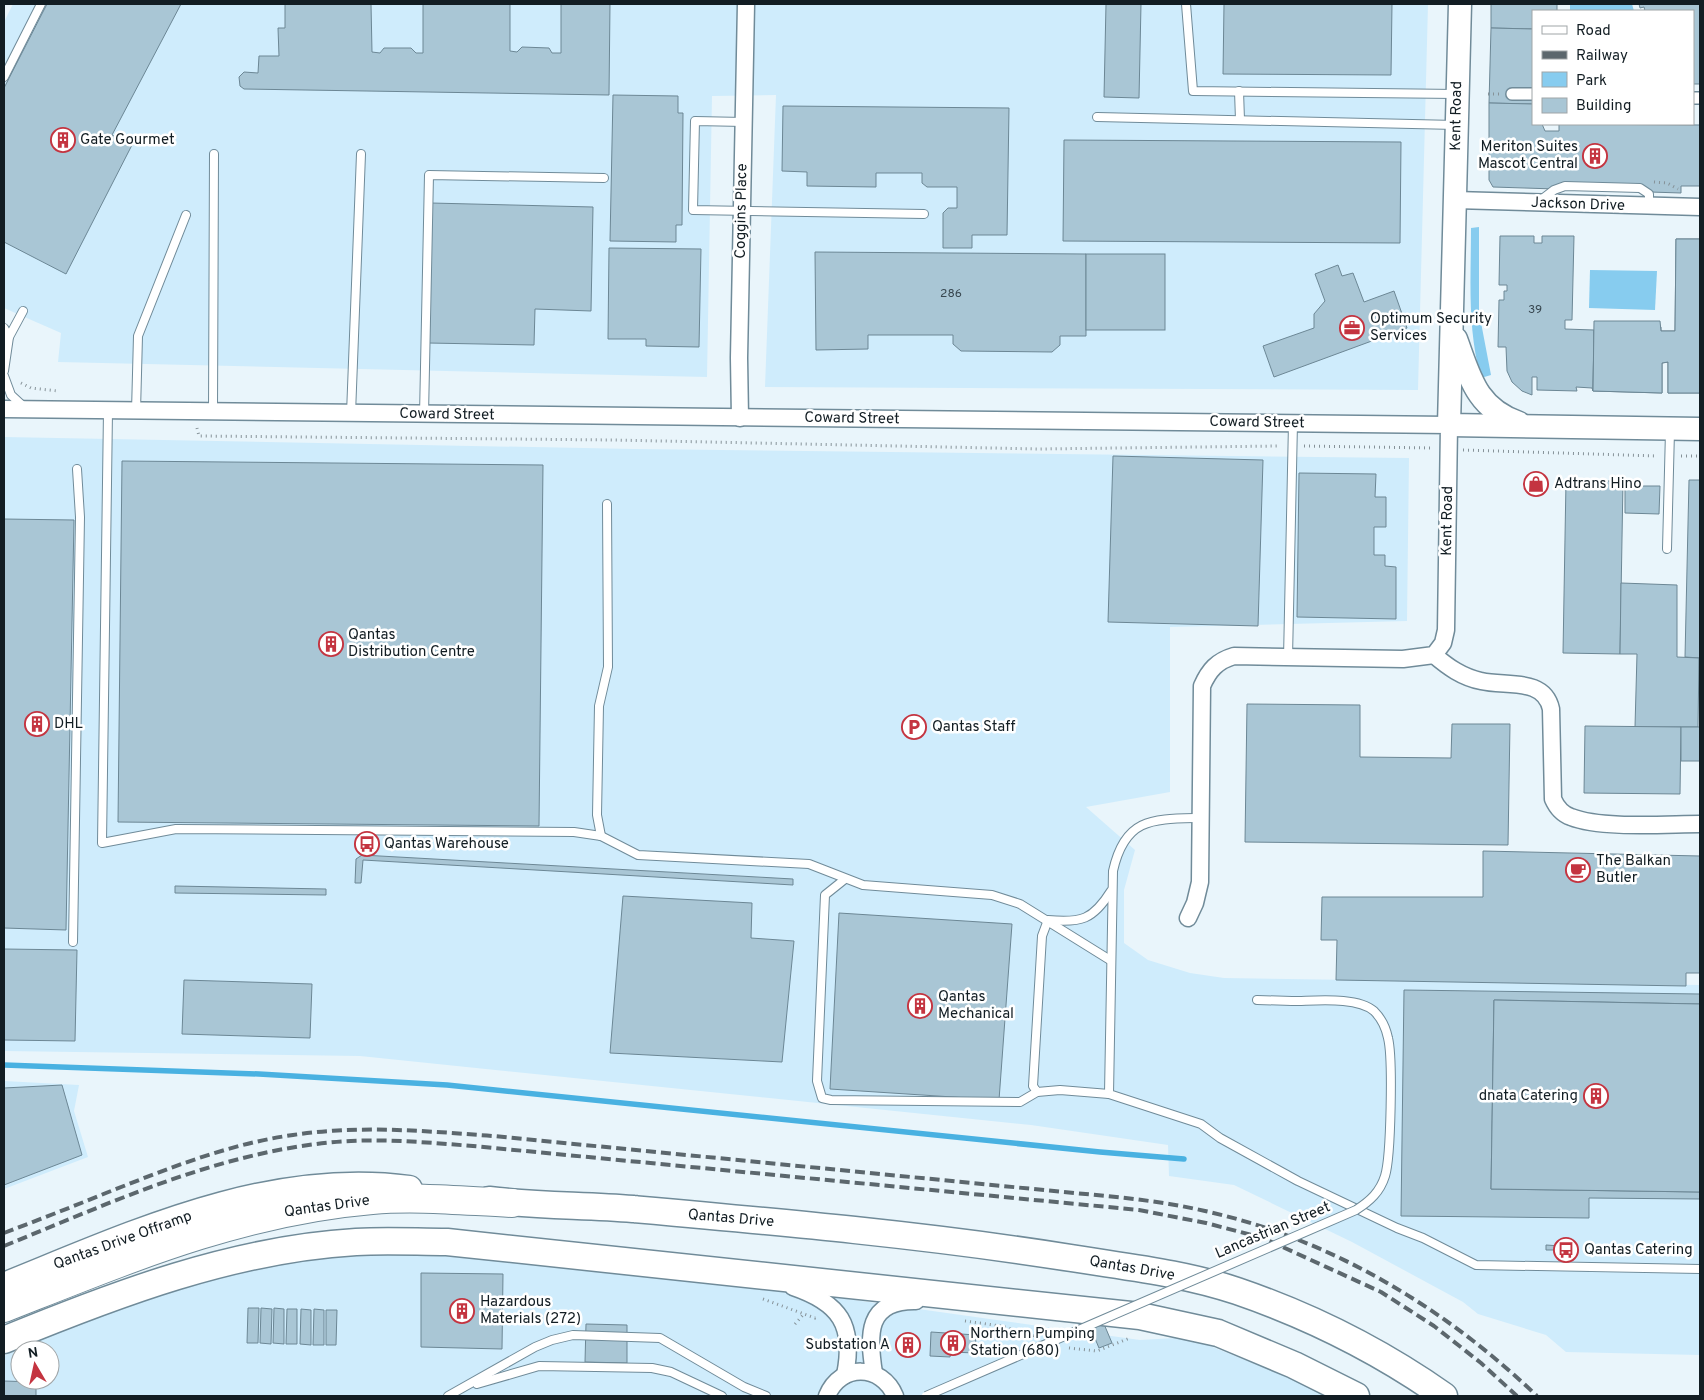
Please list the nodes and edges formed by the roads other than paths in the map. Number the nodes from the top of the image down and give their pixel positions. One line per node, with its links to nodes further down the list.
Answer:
1 (40, 4): 5 (lane)
2 (746, 4): 12 (street, Coggins Place)
3 (1186, 4): 6 (lane)
4 (1460, 4): 7 (main road, Kent Road)
5 (4, 77)
6 (1239, 91): 7 (lane); 11 (lane)
7 (1458, 94): 13 (main road, Kent Road)
8 (1512, 94): 9 (street)
9 (1532, 94)
10 (1097, 117): 11 (lane)
11 (1240, 120): 13 (lane)
12 (744, 122): 19 (street, Coggins Place); 19 (lane)
13 (1458, 125): 17 (main road, Kent Road)
14 (214, 154): 32 (lane)
15 (361, 154): 33 (lane)
16 (604, 178): 34 (lane)
17 (1455, 200): 18 (street, Jackson Drive); 24 (main road, Kent Road)
18 (1700, 207)
19 (742, 211): 21 (lane); 35 (street, Coggins Place)
20 (186, 214): 31 (lane)
21 (924, 214)
22 (23, 312): 25 (lane)
23 (4, 328): 25 (lane)
24 (1452, 328): 37 (main road, Kent Road); 38 (main road)
25 (10, 337): 26 (lane)
26 (4, 371)
27 (4, 376): 29 (lane)
28 (4, 409): 29 (street, Coward Street)
29 (27, 411): 30 (street, Coward Street)
30 (108, 411): 31 (street, Coward Street); 48 (lane)
31 (136, 412): 32 (street, Coward Street)
32 (213, 412): 33 (street, Coward Street)
33 (351, 414): 34 (street, Coward Street)
34 (424, 415): 35 (street, Coward Street)
35 (740, 418): 36 (street, Coward Street)
36 (1294, 423): 37 (street, Coward Street); 45 (lane)
37 (1450, 425): 38 (main road, Coward Street); 44 (street, Kent Road)
38 (1529, 426): 39 (main road, Coward Street)
39 (1670, 429): 40 (main road, Coward Street); 43 (lane)
40 (1700, 429)
41 (77, 469): 53 (lane)
42 (607, 504): 48 (lane)
43 (1667, 549)
44 (1434, 655): 45 (street); 47 (street)
45 (1288, 658): 46 (street)
46 (1201, 818): 50 (lane); 51 (street)
47 (1700, 824)
48 (601, 836): 49 (lane)
49 (845, 879): 52 (lane); 56 (lane)
50 (1112, 889): 52 (lane); 54 (lane)
51 (1188, 918)
52 (1048, 920): 54 (lane); 56 (lane)
53 (73, 942)
54 (1110, 960): 57 (lane)
55 (1257, 1000): 75 (lane, Lancastrian Street, bridge)
56 (1037, 1092): 57 (lane)
57 (1109, 1094): 59 (lane)
58 (512, 1203): 61 (highway, Qantas Drive Offramp); 62 (highway, Qantas Drive); 77 (highway, Qantas Drive)
59 (1700, 1268)
60 (750, 1275): 63 (highway); 64 (highway); 66 (street)
61 (4, 1286)
62 (4, 1308)
63 (958, 1309): 65 (street); 76 (highway)
64 (4, 1340)
65 (874, 1373): 66 (street); 69 (street)
66 (845, 1375): 68 (street)
67 (463, 1388): 70 (lane); 71 (lane); 72 (lane); 73 (lane)
68 (829, 1392): 74 (lane)
69 (895, 1393)
70 (448, 1396)
71 (467, 1396)
72 (722, 1396)
73 (766, 1396)
74 (816, 1396)
75 (926, 1396)
76 (1356, 1396)
77 (1444, 1396)

